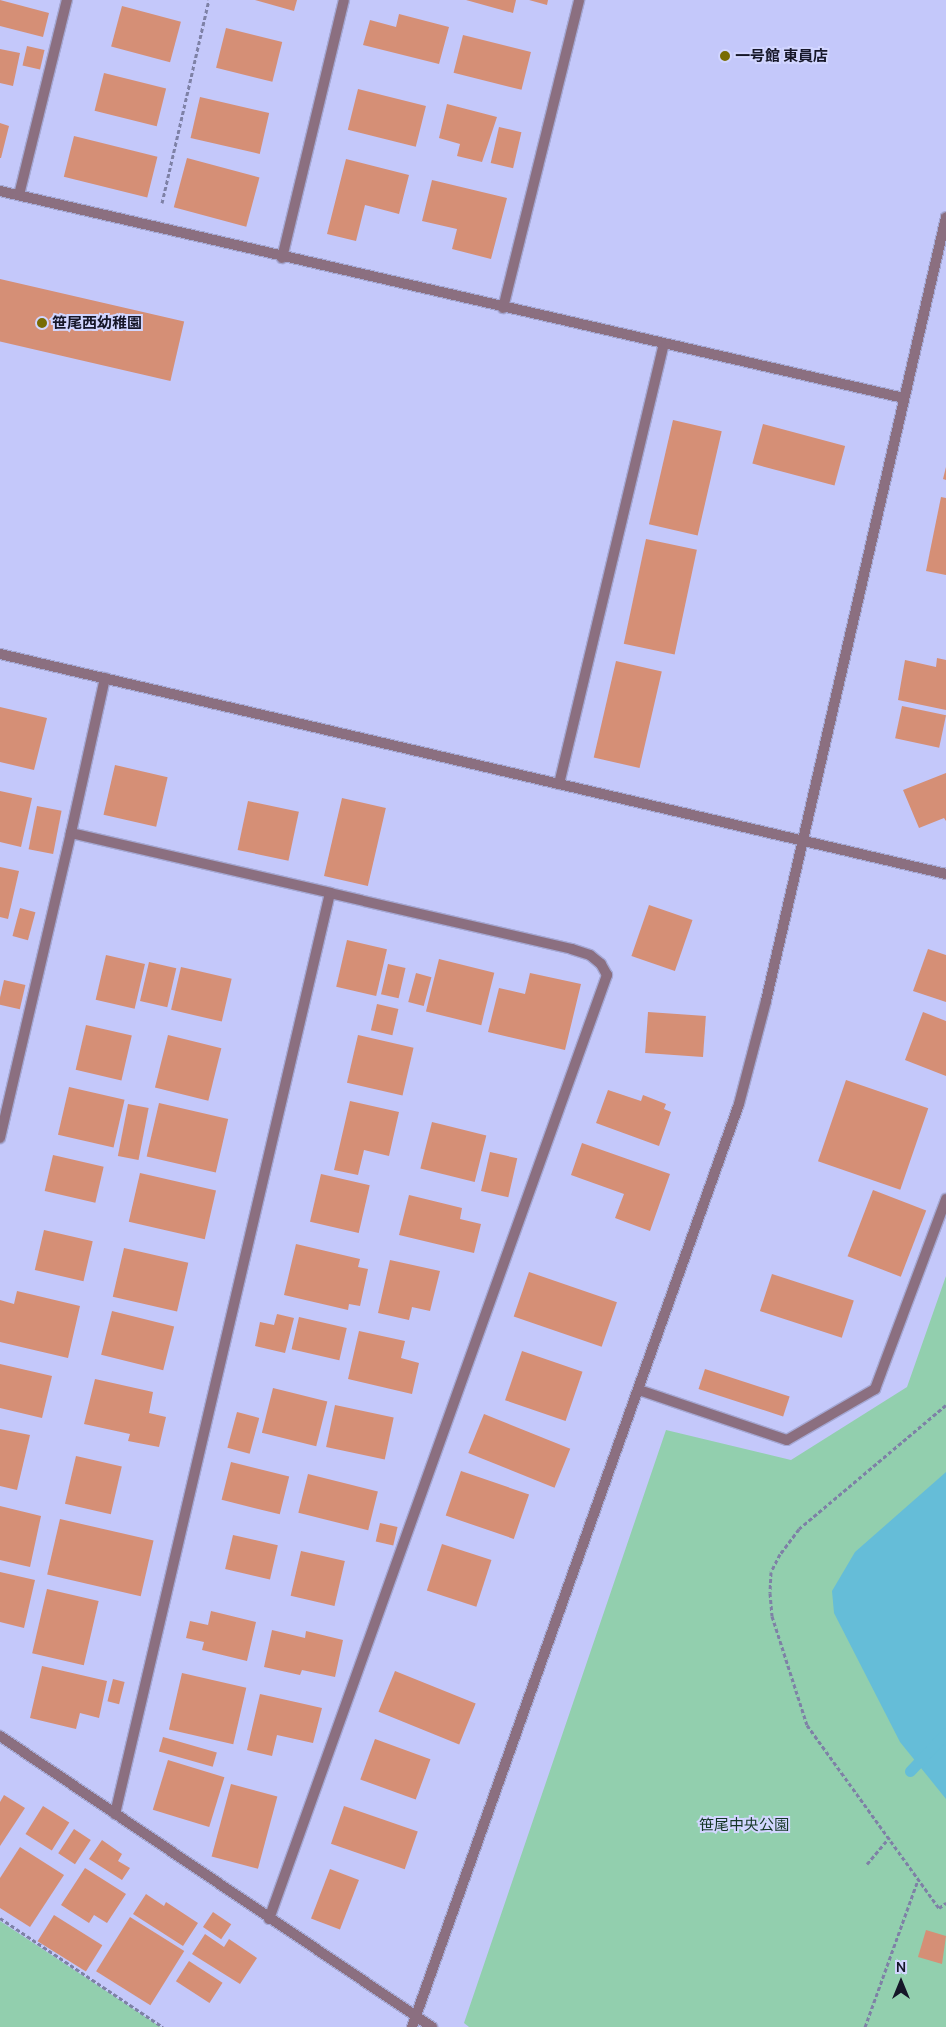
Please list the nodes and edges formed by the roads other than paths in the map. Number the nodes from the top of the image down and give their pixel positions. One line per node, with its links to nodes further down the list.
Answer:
1 (67, 0): 5 (street)
2 (344, 0): 7 (street)
3 (579, 0): 8 (street)
4 (0, 191): 5 (street)
5 (19, 195): 7 (street)
6 (946, 217): 10 (street)
7 (282, 258): 8 (street)
8 (503, 308): 9 (street)
9 (664, 344): 10 (street); 13 (street)
10 (904, 398): 15 (street)
11 (0, 654): 12 (street)
12 (105, 678): 13 (street); 14 (street)
13 (559, 784): 15 (street)
14 (70, 833): 17 (street); 18 (street)
15 (803, 842): 16 (street); 20 (street)
16 (946, 874)
17 (330, 893): 22 (street); 23 (street)
18 (0, 1138)
19 (946, 1199): 20 (street)
20 (639, 1390): 24 (street)
21 (0, 1736): 22 (street)
22 (115, 1814): 23 (street)
23 (269, 1919): 24 (street)
24 (414, 2022): 25 (street)
25 (432, 2027)

